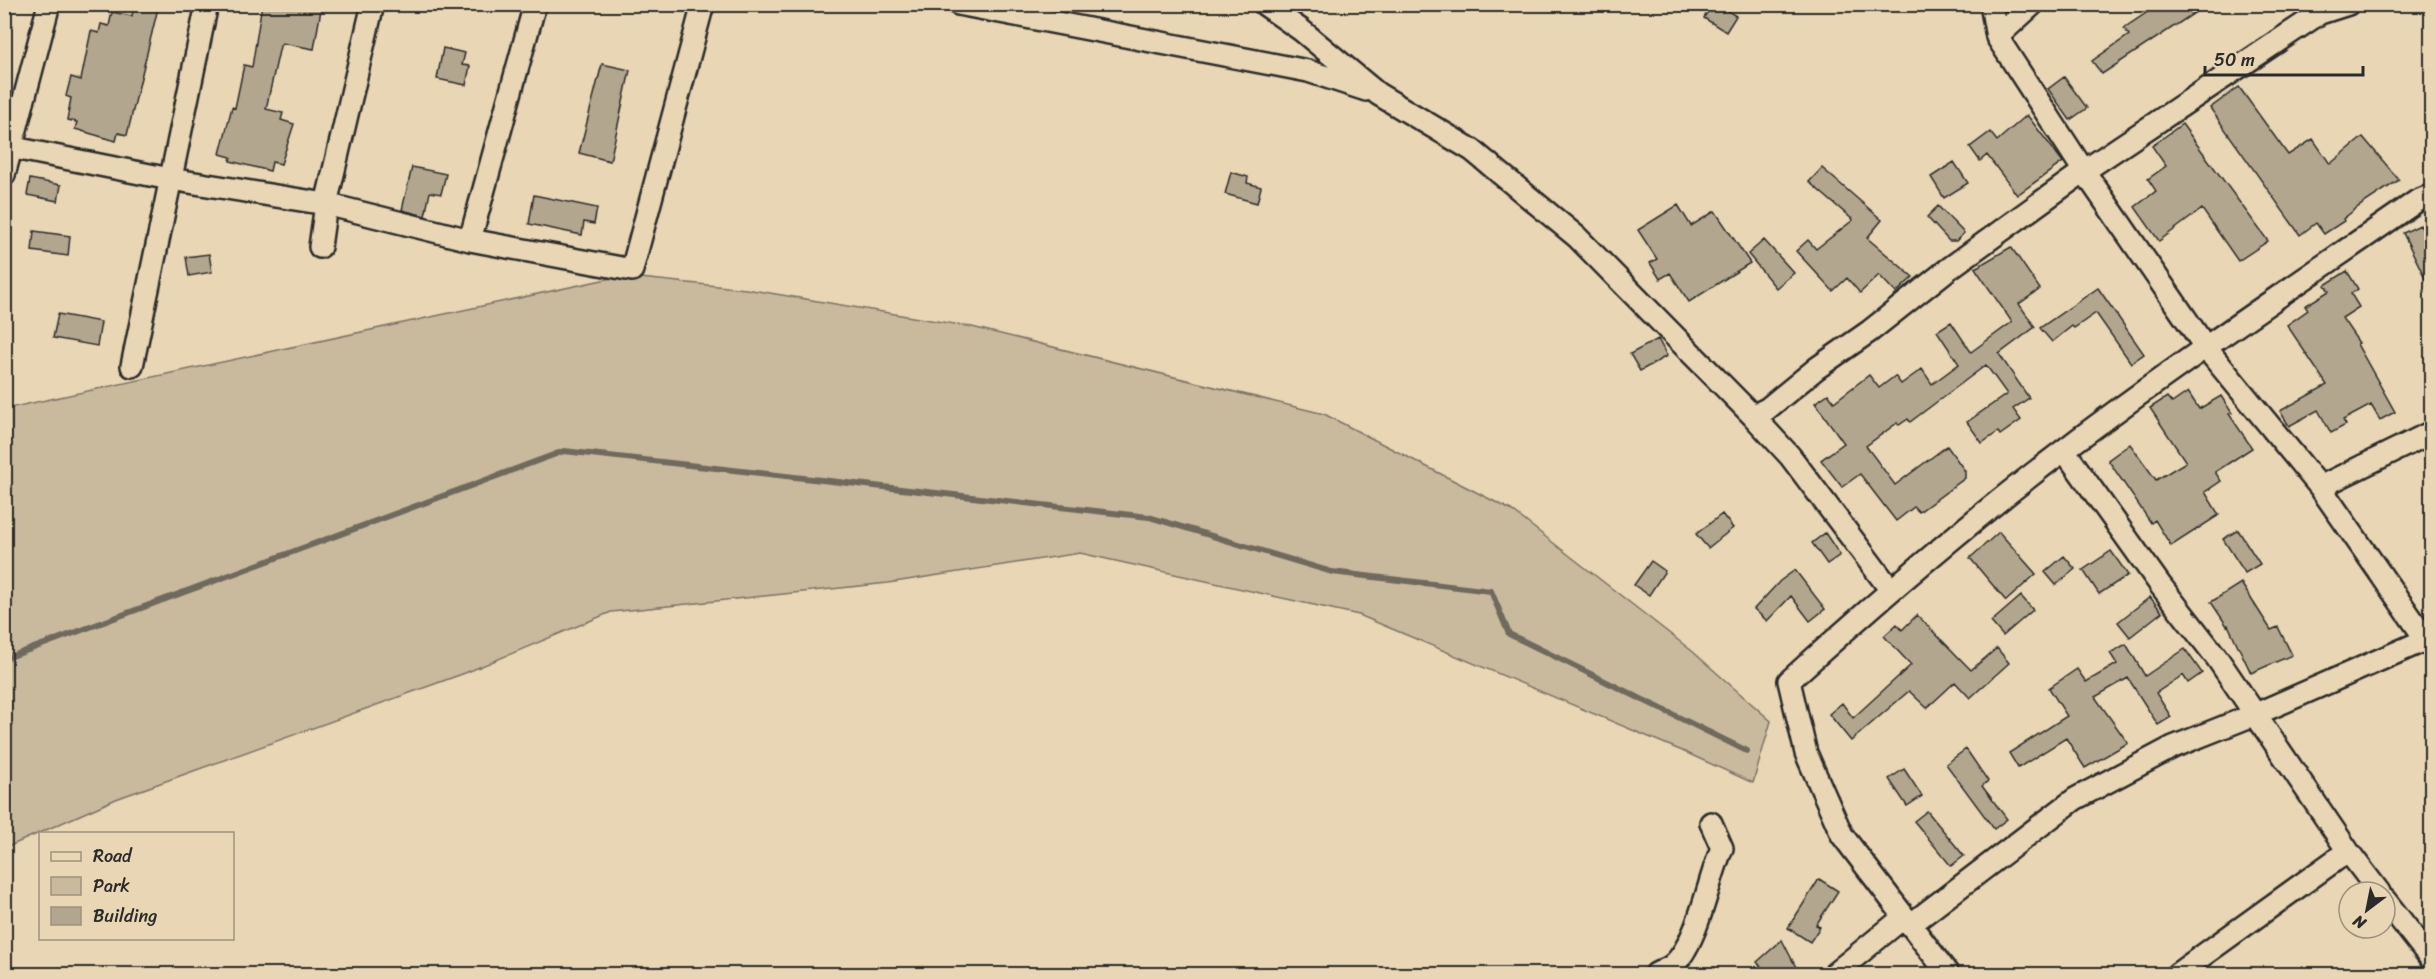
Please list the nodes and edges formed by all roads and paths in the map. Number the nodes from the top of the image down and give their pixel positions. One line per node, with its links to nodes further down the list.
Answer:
1 (49, 4): 13 (street)
2 (207, 4): 16 (street)
3 (373, 4): 18 (street)
4 (535, 4): 19 (street)
5 (703, 4): 19 (street)
6 (958, 4): 12 (street)
7 (1264, 4): 12 (street)
8 (1991, 4): 11 (street)
9 (2033, 4): 11 (street)
10 (2348, 4): 14 (street)
11 (1997, 38): 14 (street)
12 (1378, 94): 23 (street)
13 (9, 146): 15 (street); 16 (street)
14 (2084, 171): 21 (street); 23 (street)
15 (4, 175)
16 (170, 179): 18 (street); 22 (street)
17 (2432, 195): 21 (street)
18 (326, 204): 19 (street); 20 (street)
19 (470, 240)
20 (320, 247)
21 (2206, 348): 25 (street); 26 (street)
22 (132, 366)
23 (1753, 416): 27 (street)
24 (2432, 432): 26 (street)
25 (2064, 450): 27 (street); 29 (street)
26 (2320, 488): 28 (street)
27 (1890, 589): 34 (street)
28 (2429, 641): 29 (street)
29 (2256, 714): 31 (street); 34 (street)
30 (1711, 823): 36 (street)
31 (2348, 851): 32 (street); 39 (street)
32 (2370, 880)
33 (2397, 915): 35 (street)
34 (1907, 921): 37 (street); 38 (street)
35 (2432, 960)
36 (1656, 975)
37 (1834, 975)
38 (1948, 975)
39 (2177, 975)

